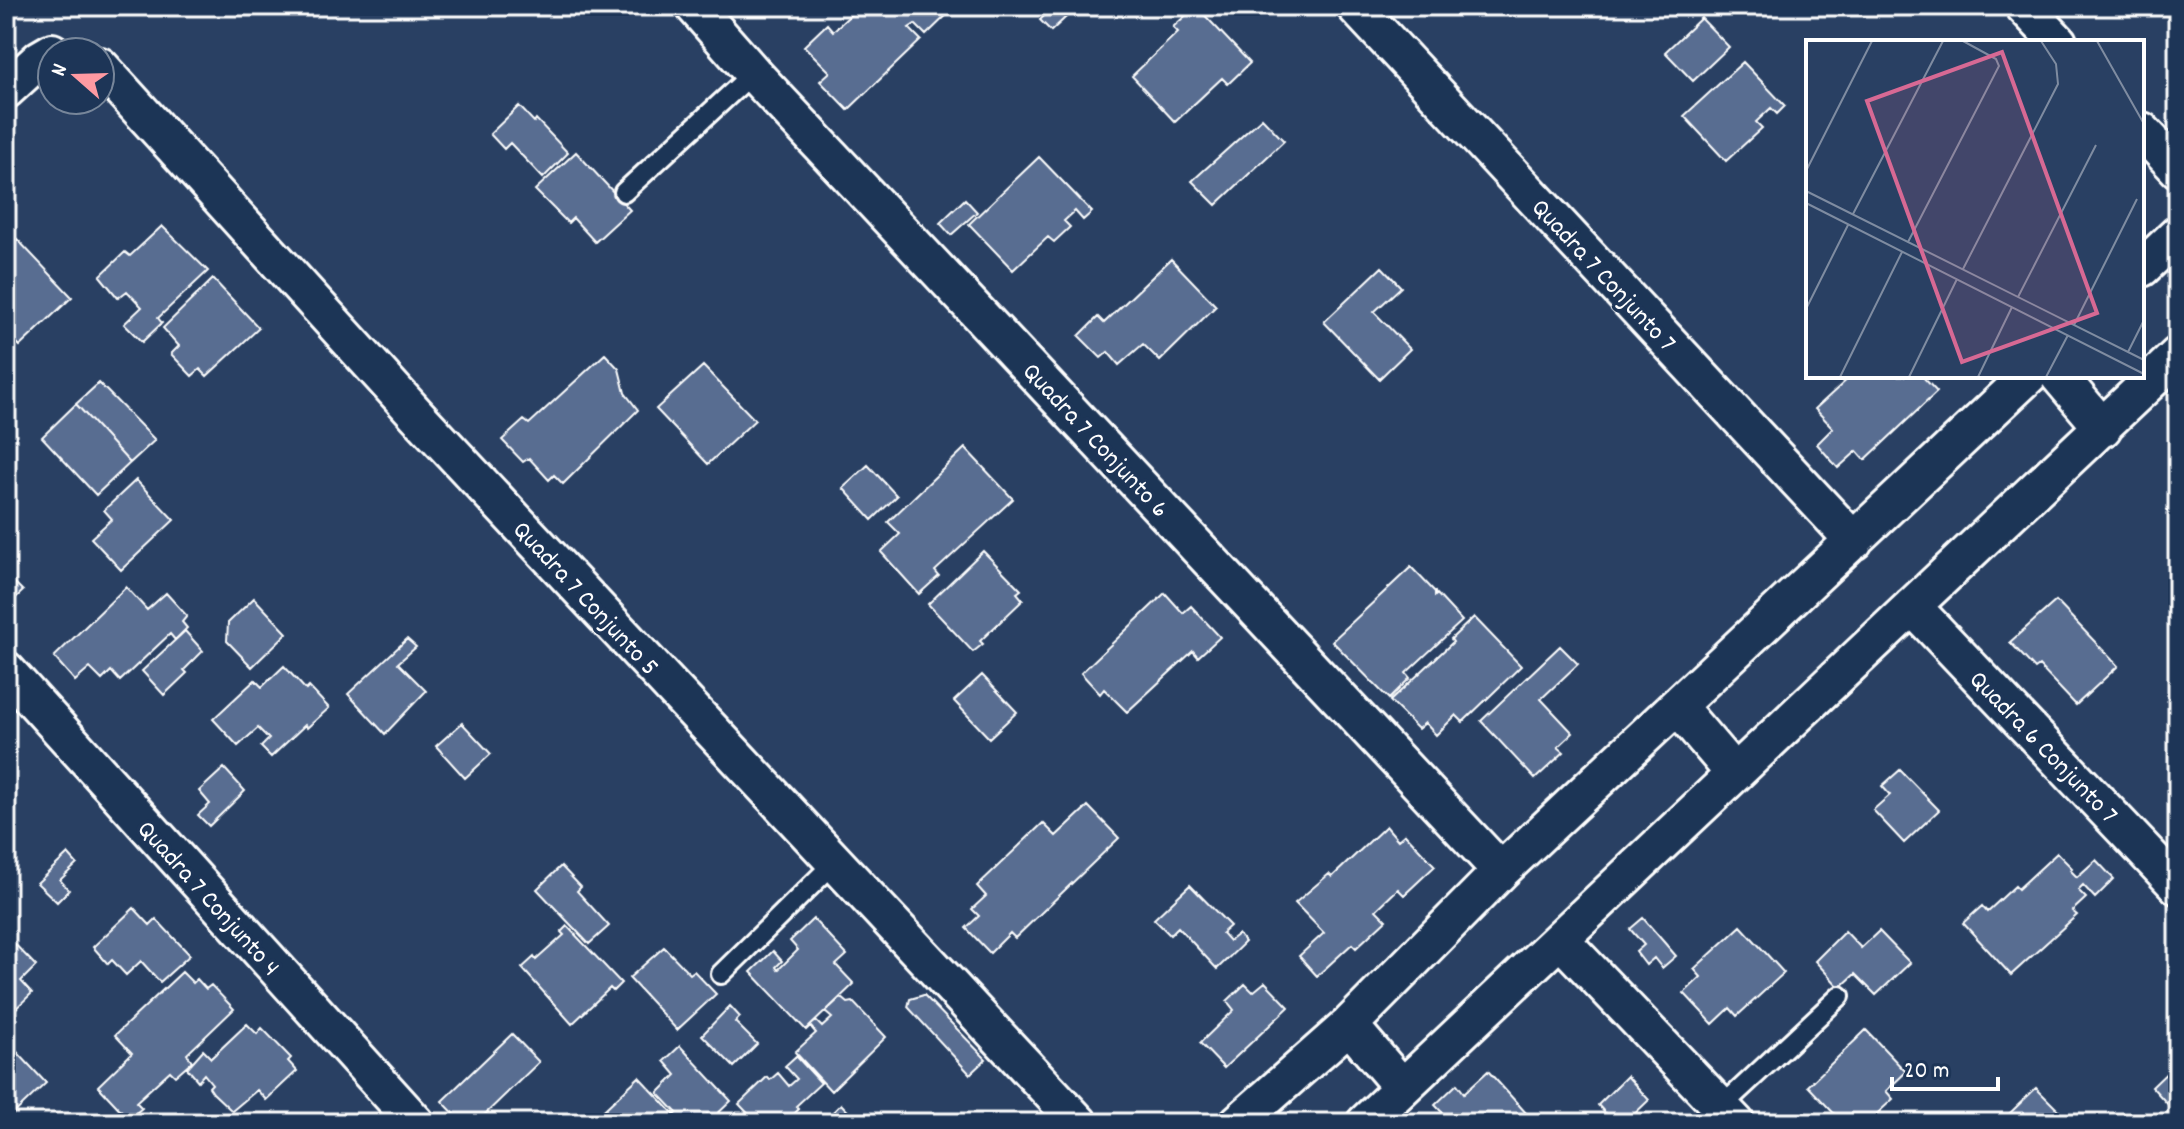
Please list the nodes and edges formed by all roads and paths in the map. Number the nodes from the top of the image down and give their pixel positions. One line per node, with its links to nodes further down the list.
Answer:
1 (694, 6): 6 (street, Quadra 7 Conjunto 6)
2 (1355, 6): 18 (street, Quadra 7 Conjunto 7)
3 (2024, 6): 4 (street)
4 (2056, 40)
5 (36, 63): 8 (street)
6 (753, 73): 11 (lane); 24 (street, Quadra 7 Conjunto 6)
7 (116, 84): 23 (street, Quadra 7 Conjunto 5)
8 (6, 90)
9 (2144, 133): 10 (street)
10 (2178, 169)
11 (624, 192)
12 (2178, 234): 13 (street)
13 (2144, 266)
14 (2178, 355): 17 (street)
15 (2026, 378): 18 (street)
16 (2061, 378): 17 (street)
17 (2103, 428): 19 (street)
18 (1854, 541): 21 (street)
19 (1912, 606): 22 (street); 25 (street, Quadra 6 Conjunto 7)
20 (6, 670): 32 (street, Quadra 7 Conjunto 4)
21 (1677, 706): 22 (street); 24 (street)
22 (1734, 773): 26 (street)
23 (835, 862): 27 (lane); 33 (street, Quadra 7 Conjunto 5)
24 (1501, 871): 29 (street)
25 (2178, 886)
26 (1560, 939): 30 (street); 31 (street)
27 (721, 974)
28 (1840, 996): 31 (lane)
29 (1349, 1025): 30 (street); 34 (street)
30 (1402, 1087): 35 (street)
31 (1728, 1115)
32 (416, 1123)
33 (1079, 1123)
34 (1238, 1123)
35 (1365, 1123)

